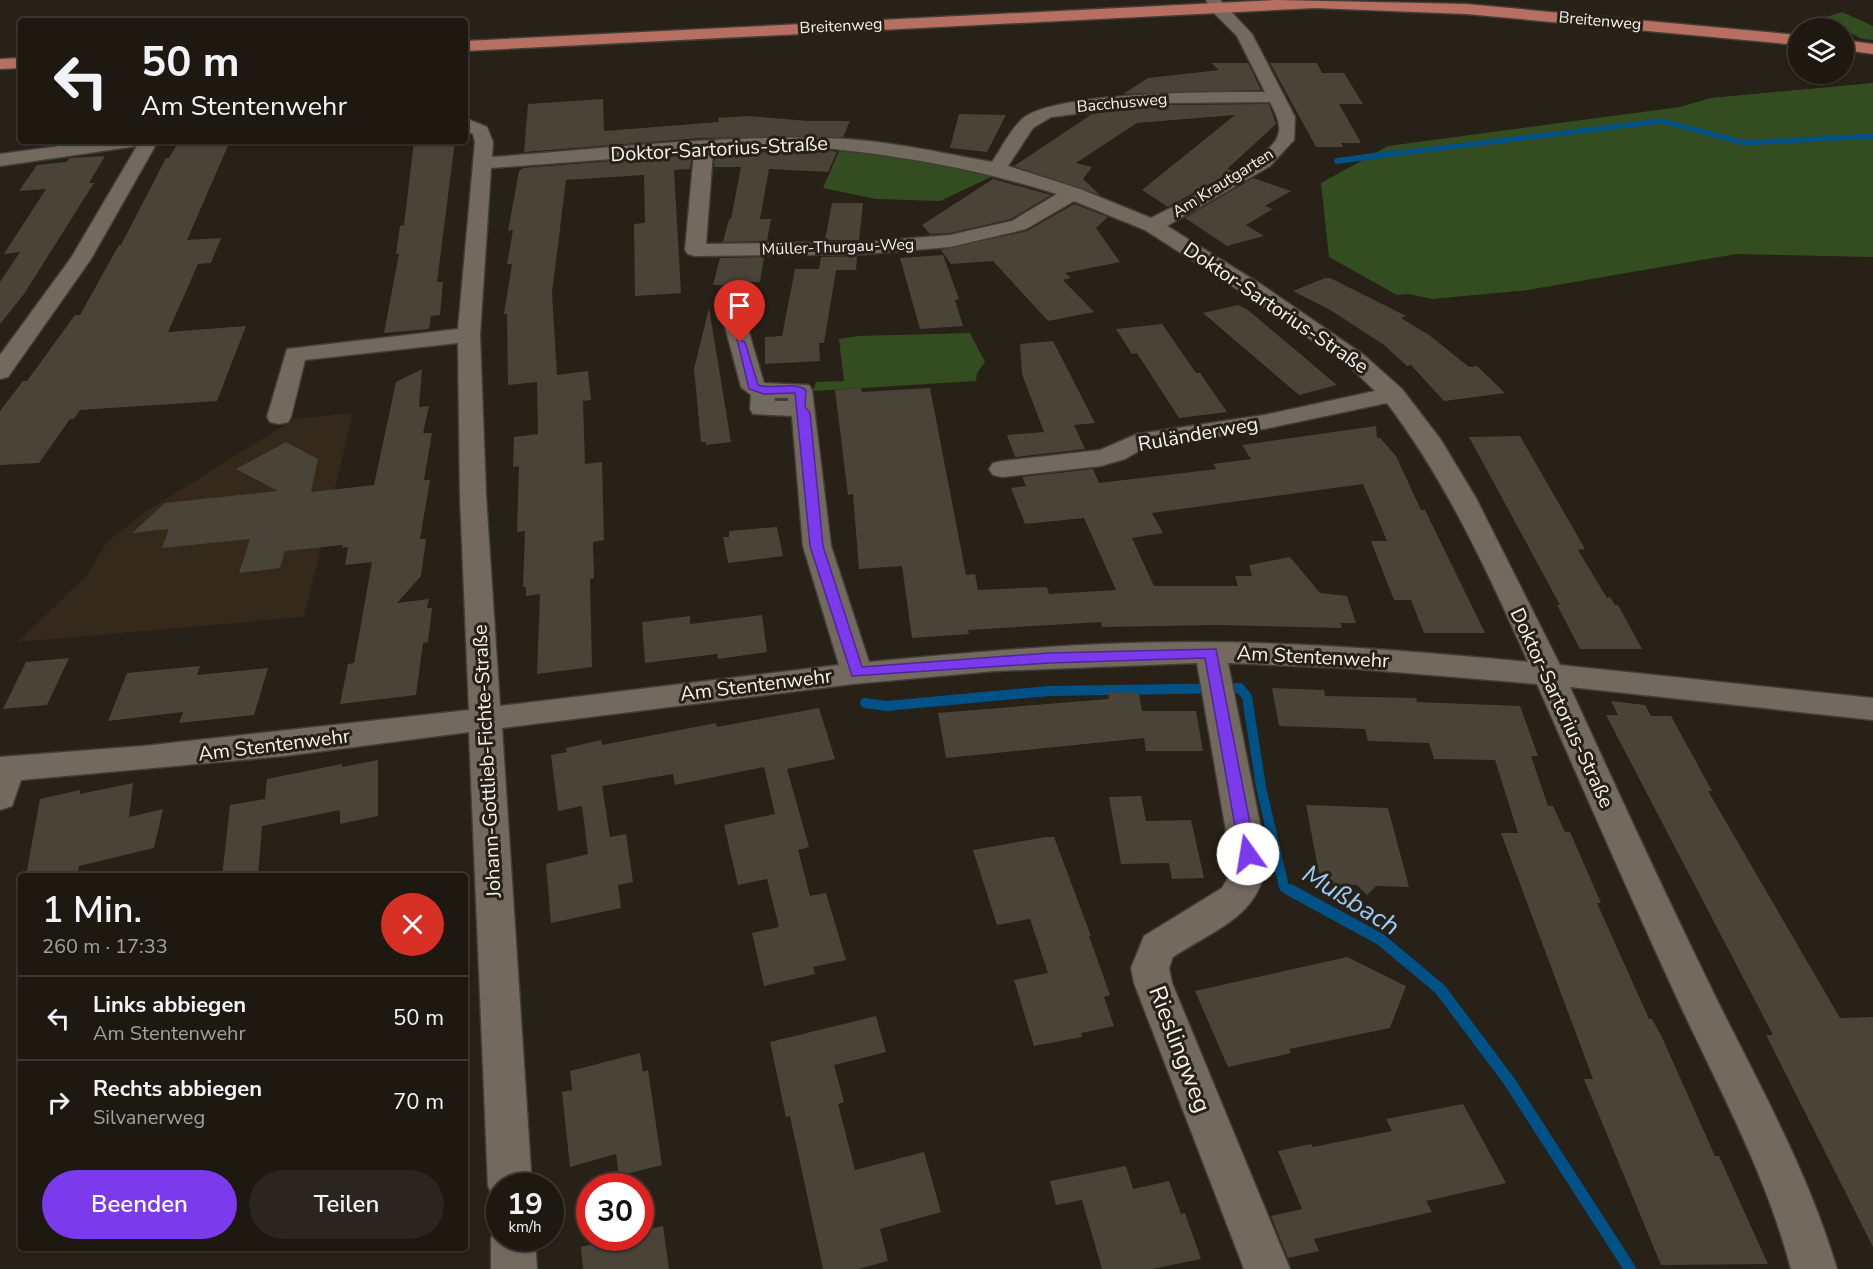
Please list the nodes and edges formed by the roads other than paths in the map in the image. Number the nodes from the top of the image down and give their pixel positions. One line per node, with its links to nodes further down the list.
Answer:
1 (1285, 2): 2 (main road, Breitenweg); 5 (main road, Breitenweg)
2 (1239, 3): 3 (main road, Breitenweg); 4 (street, Am Krautgarten)
3 (1215, 4): 4 (street, Am Krautgarten); 6 (main road, Breitenweg)
4 (1244, 34): 11 (street, Am Krautgarten)
5 (1788, 39)
6 (468, 46)
7 (1854, 46): 8 (main road)
8 (1873, 48)
9 (18, 63): 10 (main road)
10 (0, 64)
11 (1275, 97): 18 (street, Bacchusweg); 20 (street, Am Krautgarten)
12 (468, 124): 17 (street, Johann-Gottlieb-Fichte-Straße)
13 (114, 144): 16 (street)
14 (147, 144): 23 (street)
15 (704, 147): 17 (street, Doktor-Sartorius-Straße); 18 (street, Doktor-Sartorius-Straße); 19 (street, Müller-Thurgau-Weg)
16 (0, 160)
17 (483, 163): 22 (street, Johann-Gottlieb-Fichte-Straße)
18 (997, 169): 19 (street, Doktor-Sartorius-Straße)
19 (1073, 193): 20 (street, Doktor-Sartorius-Straße)
20 (1152, 226): 24 (street, Doktor-Sartorius-Straße)
21 (734, 319): 27 (street)
22 (469, 335): 25 (street); 31 (street, Johann-Gottlieb-Fichte-Straße)
23 (0, 372)
24 (1393, 394): 26 (street, Ruländerweg); 28 (street, Doktor-Sartorius-Straße)
25 (279, 417)
26 (1002, 469)
27 (857, 673): 29 (street, Am Stentenwehr); 31 (street, Am Stentenwehr)
28 (1548, 674): 29 (street, Am Stentenwehr); 30 (street, Am Stentenwehr); 37 (street, Doktor-Sartorius-Straße)
29 (1215, 675): 36 (street, Rieslingweg)
30 (1873, 709)
31 (485, 719): 32 (street, Am Stentenwehr); 33 (street, Johann-Gottlieb-Fichte-Straße)
32 (2, 778)
33 (509, 1173)
34 (513, 1251): 35 (street)
35 (514, 1269)
36 (1267, 1269)
37 (1814, 1269)

